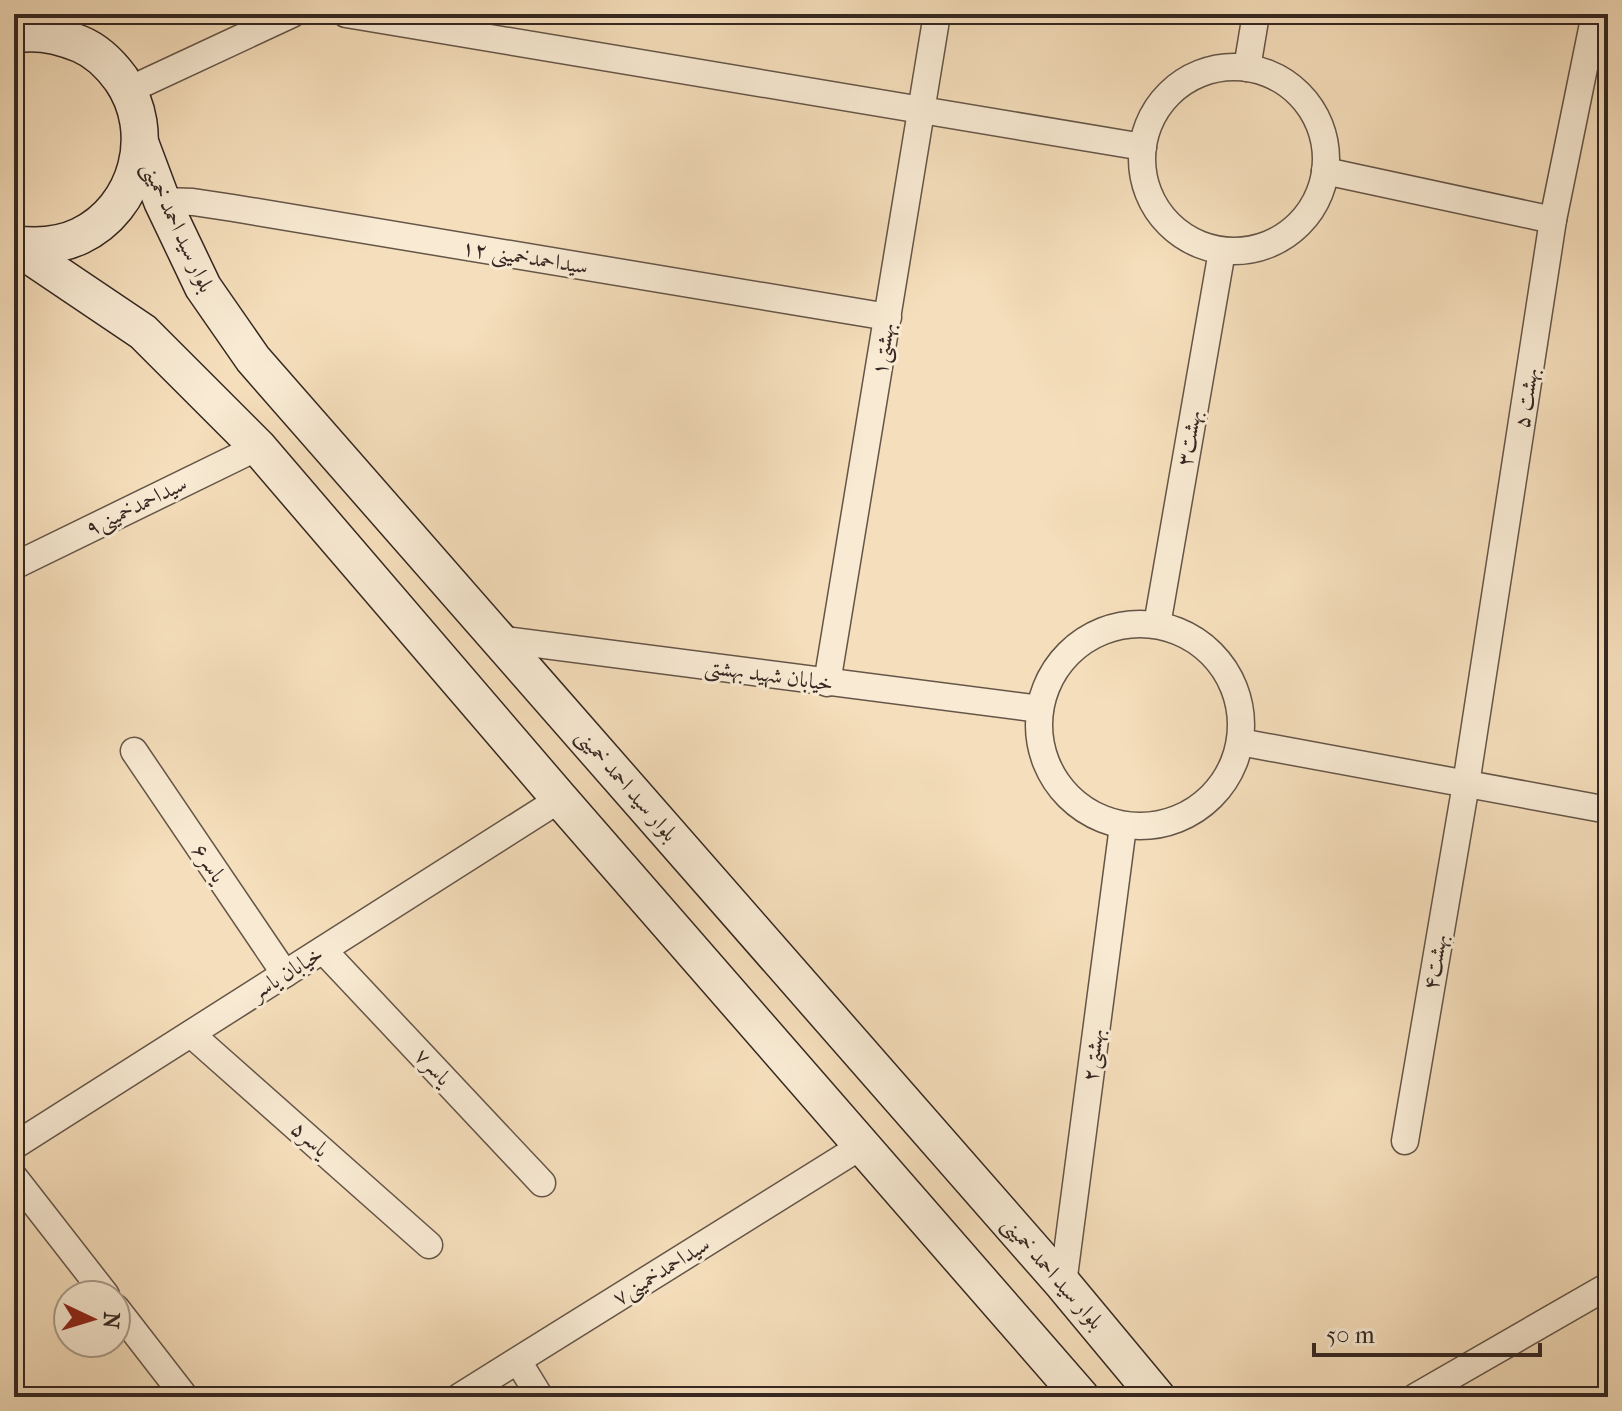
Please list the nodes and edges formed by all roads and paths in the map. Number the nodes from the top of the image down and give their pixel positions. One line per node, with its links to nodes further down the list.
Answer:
1 (292, 14): 8 (street)
2 (346, 14): 9 (street)
3 (937, 14): 9 (street, بهشتی۱)
4 (1256, 14): 7 (street)
5 (1595, 14): 14 (street, بهشت ۵)
6 (15, 34): 8 (main road)
7 (1247, 68): 11 (street); 12 (street)
8 (129, 90): 10 (main road)
9 (921, 110): 11 (street); 17 (street, بهشتی۱)
10 (141, 145): 13 (main road, بلوار سید احمد خمینی); 15 (main road)
11 (1143, 147): 16 (street)
12 (1325, 171): 14 (street); 16 (street)
13 (162, 201): 17 (street, سیداحمدخمینی ۱۲); 21 (main road, بلوار سید احمد خمینی)
14 (1553, 220): 26 (street, بهشت ۵)
15 (14, 245): 18 (main road)
16 (1222, 251): 20 (street, بهشت۳)
17 (888, 317): 22 (street, بهشتی۱)
18 (258, 447): 19 (street, سیداحمدخمینی۹); 27 (main road)
19 (14, 566)
20 (1157, 625): 23 (street); 24 (street)
21 (498, 639): 22 (street, خیابان شهید بهشتی); 40 (main road, بلوار سید احمد خمینی)
22 (827, 683): 23 (street, خیابان شهید بهشتی)
23 (1040, 709): 29 (street)
24 (1240, 742): 26 (street); 29 (street)
25 (134, 751): 31 (street, یاسر۶)
26 (1466, 784): 28 (street); 33 (street, بهشت۴)
27 (560, 799): 30 (street, خیابان یاسر); 34 (main road)
28 (1608, 810)
29 (1123, 826): 40 (street, بهشتی۲)
30 (323, 950): 31 (street, خیابان یاسر); 37 (street, یاسر۷)
31 (285, 974): 32 (street, خیابان یاسر)
32 (191, 1034): 35 (street, خیابان یاسر); 38 (street, یاسر۵)
33 (1405, 1141)
34 (863, 1145): 43 (street, سیداحمدخمینی۷); 47 (main road)
35 (14, 1146)
36 (14, 1177): 39 (street)
37 (542, 1183)
38 (429, 1245)
39 (94, 1279)
40 (1063, 1284): 48 (main road, بلوار سید احمد خمینی)
41 (1608, 1286): 49 (street)
42 (132, 1329): 44 (street)
43 (518, 1361): 45 (street, سیداحمدخمینی۷); 46 (street)
44 (185, 1397)
45 (459, 1397)
46 (540, 1397)
47 (1081, 1397)
48 (1157, 1397)
49 (1415, 1397)

